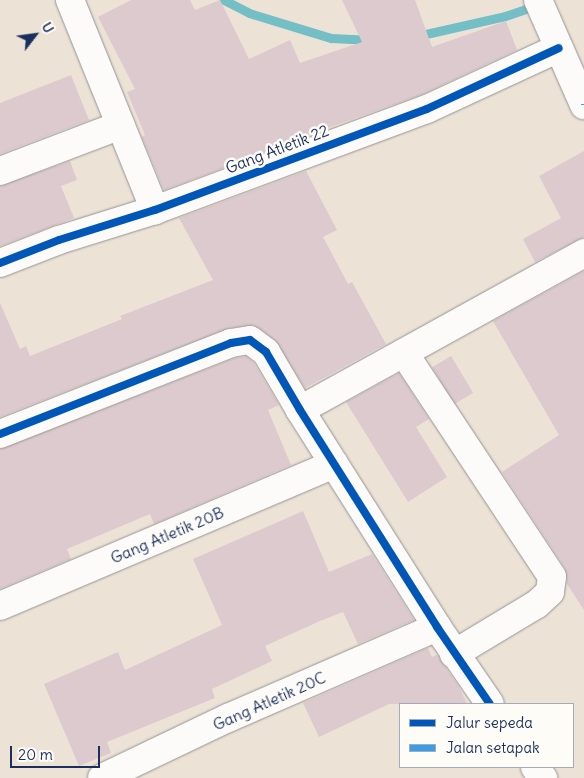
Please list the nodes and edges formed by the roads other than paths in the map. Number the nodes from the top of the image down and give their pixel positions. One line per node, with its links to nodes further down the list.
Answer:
1 (70, 0): 5 (street)
2 (542, 10): 3 (street)
3 (559, 48): 4 (street); 7 (street, Gang Atletik 22)
4 (584, 105)
5 (121, 125): 6 (street); 7 (street)
6 (0, 171)
7 (155, 210): 9 (street, Gang Atletik 22)
8 (584, 254): 10 (street)
9 (0, 263)
10 (404, 353): 11 (street); 16 (street)
11 (300, 410): 12 (street); 13 (street)
12 (0, 434)
13 (334, 464): 14 (street, Gang Atletik 20B); 15 (street)
14 (0, 606)
15 (437, 627): 16 (street); 18 (street, Gang Atletik 20C)
16 (454, 654): 17 (street)
17 (489, 703)
18 (102, 778)

